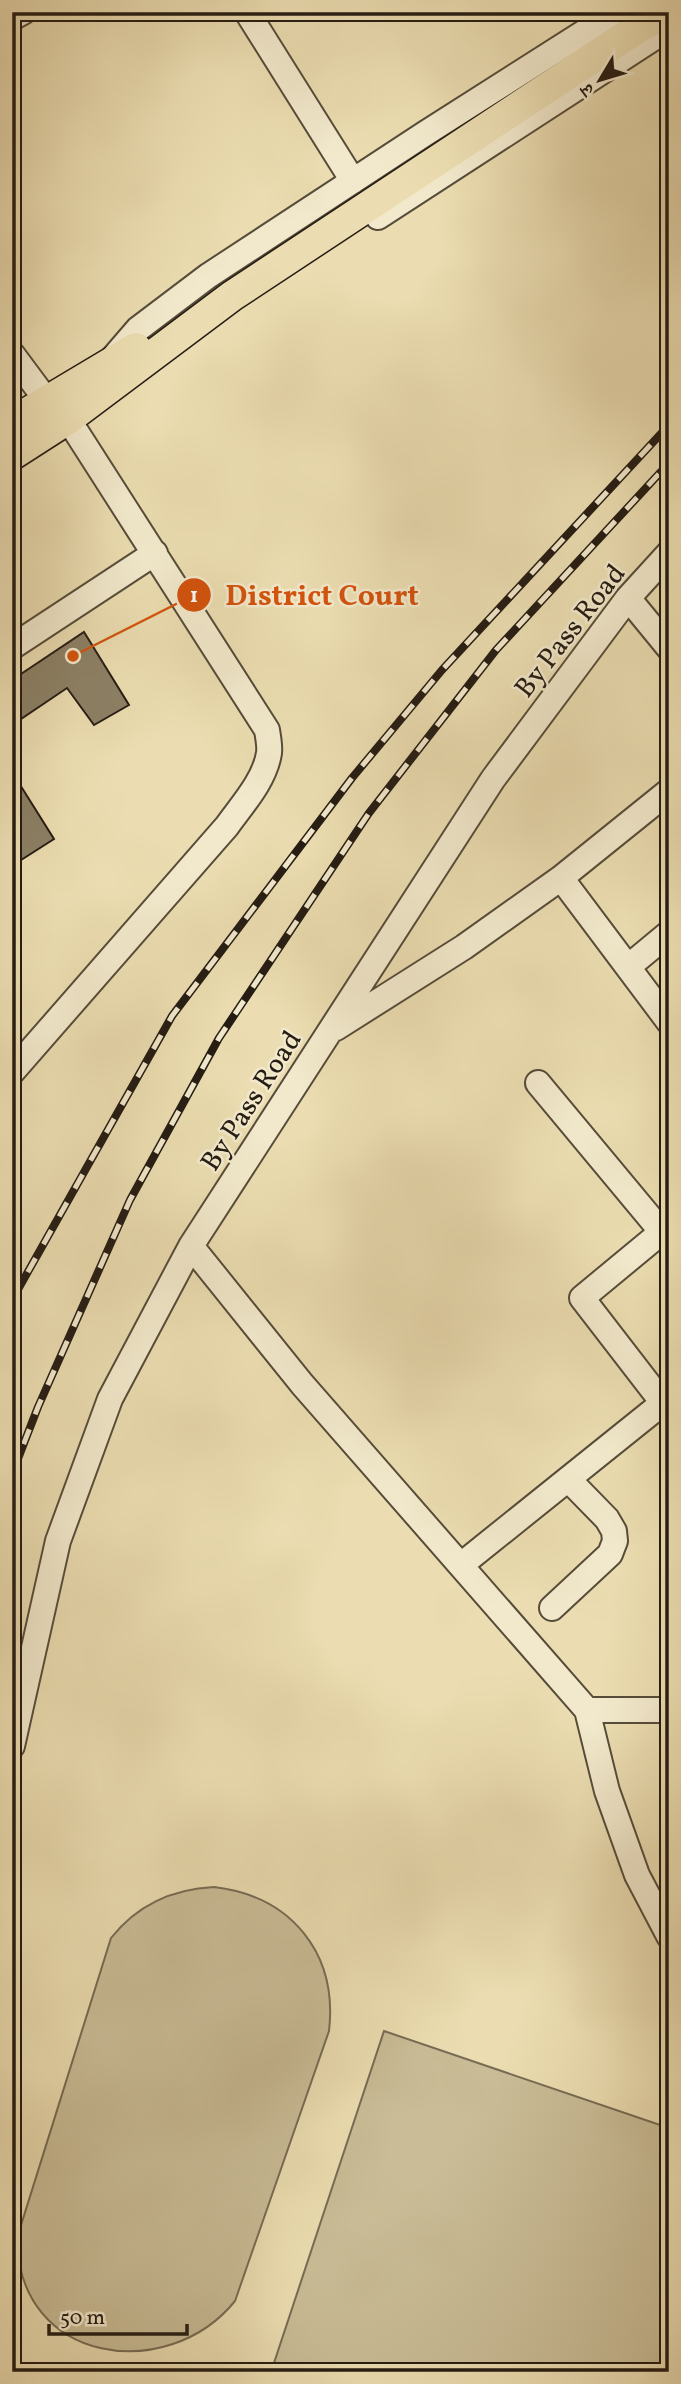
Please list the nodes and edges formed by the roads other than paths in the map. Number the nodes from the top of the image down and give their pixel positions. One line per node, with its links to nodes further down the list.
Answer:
1 (23, 12): 5 (street)
2 (247, 12): 7 (street)
3 (616, 12): 7 (street)
4 (669, 12): 8 (main road)
5 (12, 18)
6 (669, 27): 10 (street)
7 (353, 181): 11 (street)
8 (232, 296): 10 (main road); 11 (main road)
9 (12, 354): 12 (street)
10 (151, 356): 12 (main road)
11 (111, 362): 12 (main road)
12 (58, 410): 13 (main road); 14 (main road); 15 (street)
13 (12, 422)
14 (12, 455)
15 (155, 553): 18 (street); 26 (street)
16 (669, 553): 17 (street, By Pass Road)
17 (628, 598): 19 (street); 25 (street, By Pass Road)
18 (12, 648)
19 (669, 648)
20 (669, 791): 21 (street)
21 (561, 878): 23 (street); 25 (street)
22 (669, 933): 23 (street)
23 (628, 967): 24 (street)
24 (669, 1022)
25 (329, 1032): 29 (street, By Pass Road)
26 (12, 1072)
27 (538, 1083): 28 (street)
28 (665, 1229): 30 (street)
29 (191, 1246): 32 (street); 36 (street, By Pass Road)
30 (666, 1401): 31 (street)
31 (568, 1479): 32 (street); 33 (street)
32 (461, 1565): 34 (street)
33 (552, 1608)
34 (587, 1710): 35 (street); 37 (street)
35 (669, 1710)
36 (12, 1746)
37 (669, 1936)

